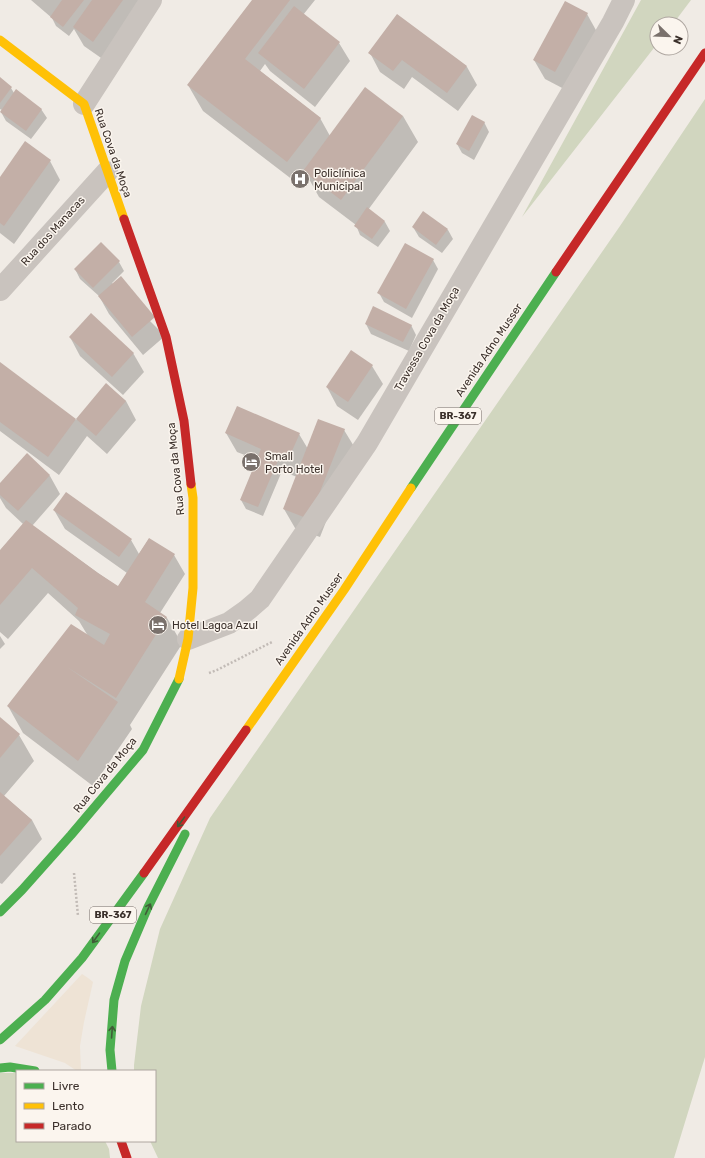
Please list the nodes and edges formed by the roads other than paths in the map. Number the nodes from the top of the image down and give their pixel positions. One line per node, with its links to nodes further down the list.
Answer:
1 (151, 0): 5 (street)
2 (624, 0): 8 (street, Travessa Cova da Moça)
3 (0, 40): 5 (main road, Rua Cova da Moça)
4 (705, 53): 9 (main road, Avenida Adno Musser / BR-367)
5 (84, 104): 6 (main road, Rua Cova da Moça)
6 (107, 172): 7 (street, Rua dos Manacas); 8 (main road, Rua Cova da Moça)
7 (0, 290)
8 (188, 639): 10 (main road, Rua Cova da Moça)
9 (212, 779): 11 (main road, Avenida Adno Musser / BR-367, one-way to 11); 14 (main road, Avenida Adno Musser / BR-367, one-way to 9)
10 (0, 912)
11 (0, 1040)
12 (0, 1068): 13 (main road)
13 (29, 1070)
14 (112, 1070)
15 (120, 1142): 17 (main road)
16 (120, 1142): 18 (main road)
17 (119, 1158)
18 (127, 1158)

